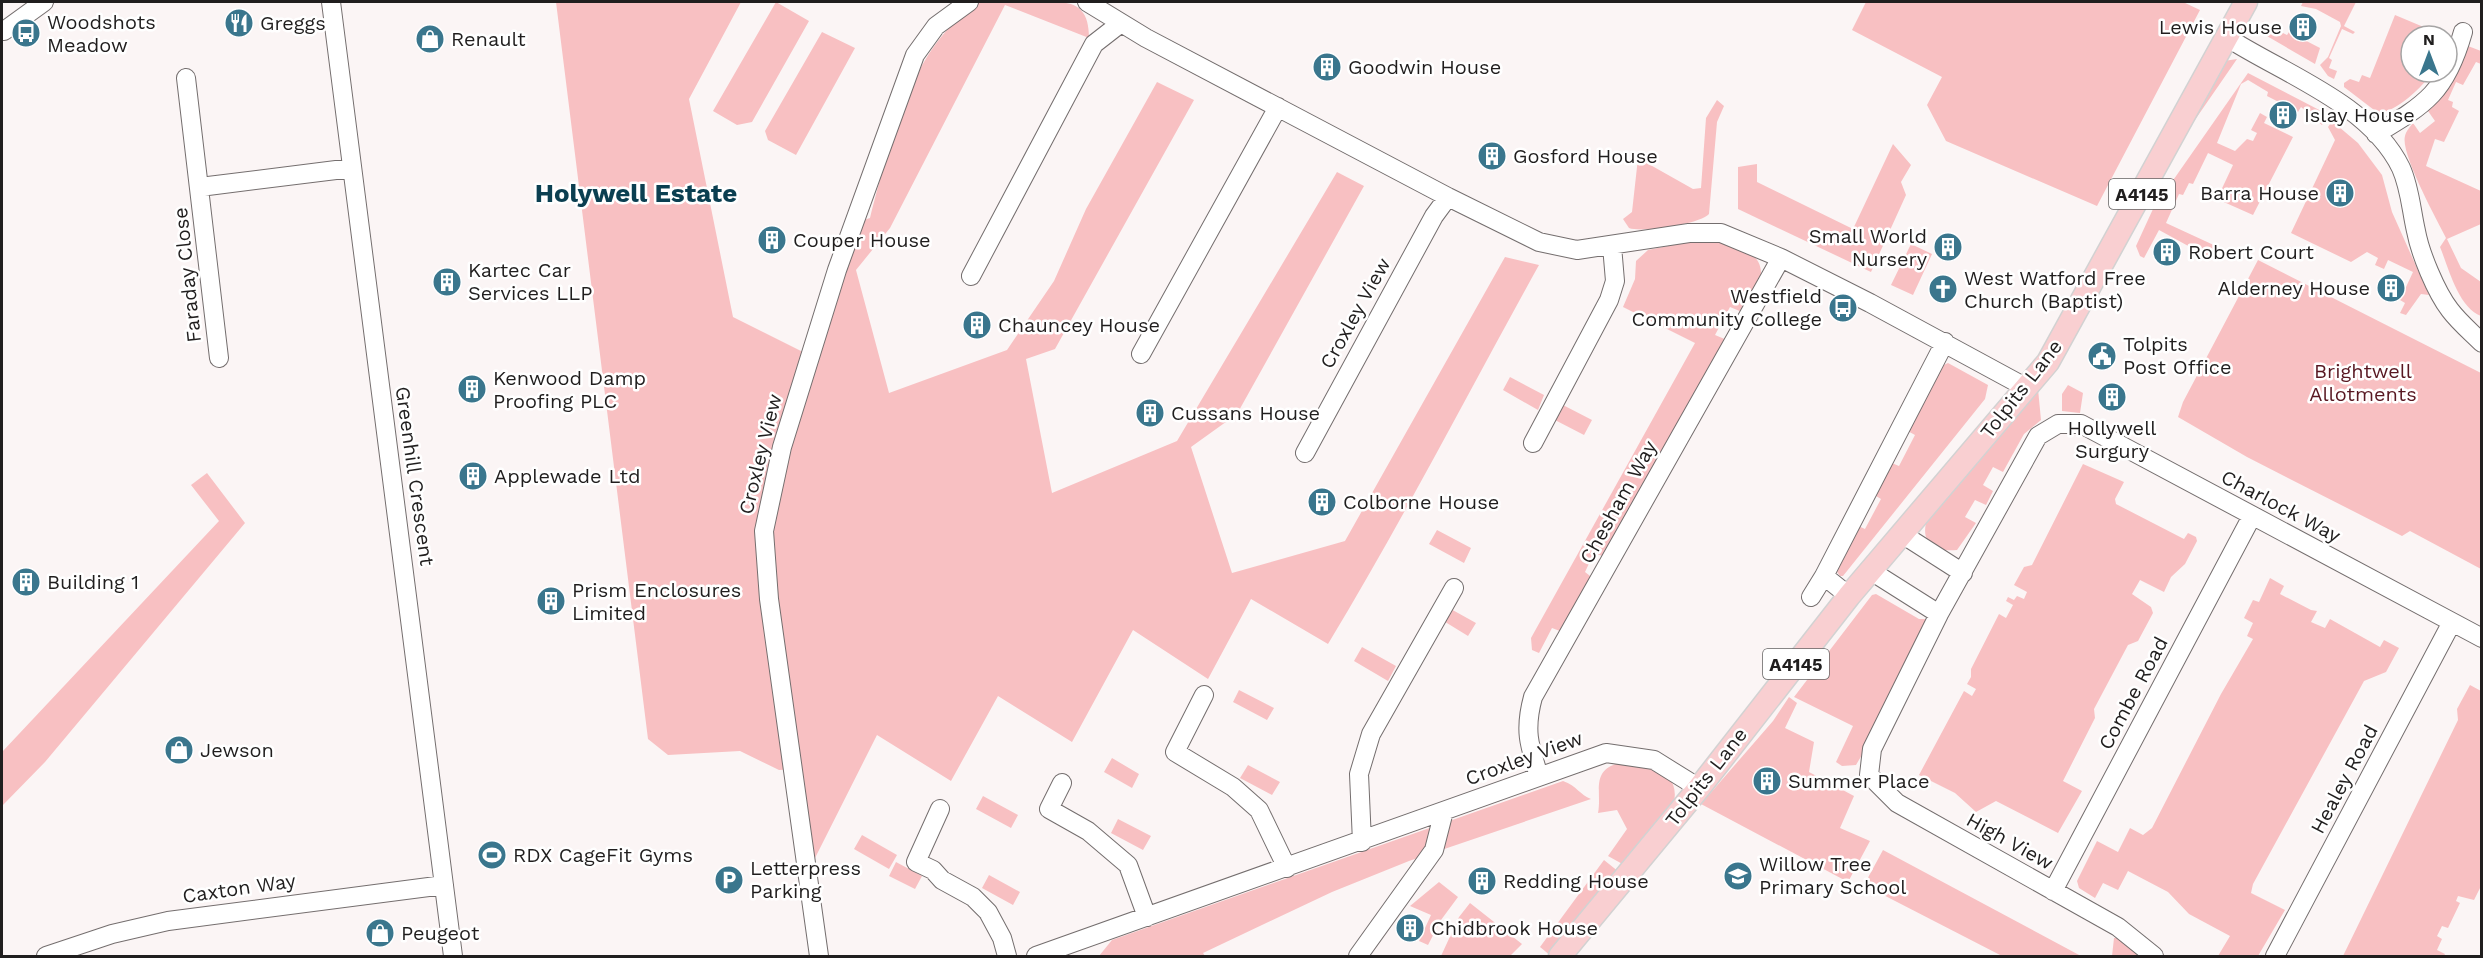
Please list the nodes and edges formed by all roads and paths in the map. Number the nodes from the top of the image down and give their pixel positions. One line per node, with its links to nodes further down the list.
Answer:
1 (21, 2): 8 (street)
2 (44, 2): 8 (street)
3 (331, 2): 14 (street, Greenhill Crescent)
4 (969, 2): 52 (street, Croxley View)
5 (1087, 2): 7 (street)
6 (2246, 2): 10 (main road, Tolpits Lane / A4145)
7 (1121, 23): 12 (street); 19 (street)
8 (3, 32)
9 (2463, 32): 13 (street)
10 (2228, 38): 13 (street); 24 (main road, Tolpits Lane / A4145)
11 (186, 78): 15 (street, Faraday Close)
12 (1278, 107): 16 (street); 22 (street)
13 (2376, 134): 21 (street)
14 (352, 168): 15 (street, Faraday Close); 46 (street, Greenhill Crescent)
15 (200, 187): 23 (street, Faraday Close)
16 (1448, 197): 17 (street); 26 (street, Croxley View)
17 (1612, 246): 18 (street); 25 (street)
18 (1781, 258): 20 (street); 39 (street, Chesham Way)
19 (971, 276)
20 (1945, 342): 24 (street); 31 (street)
21 (2481, 343)
22 (1141, 354)
23 (219, 358)
24 (2025, 387): 28 (main road, Tolpits Lane / A4145)
25 (1533, 442)
26 (1305, 453)
27 (2252, 516): 30 (street, Charlock Way); 36 (street, Charlock Way); 47 (street, Combe Road)
28 (1902, 534): 29 (main road, Tolpits Lane / A4145); 30 (street)
29 (1871, 571): 33 (main road, Tolpits Lane / A4145); 35 (street)
30 (1963, 573): 35 (street)
31 (1824, 576): 33 (street); 34 (street)
32 (1454, 588): 44 (street)
33 (1849, 596): 41 (main road, Tolpits Lane / A4145)
34 (1811, 597)
35 (1939, 614): 47 (street, High View)
36 (2452, 622): 37 (street, Charlock Way); 58 (street, Healey Road)
37 (2481, 638)
38 (1204, 694): 45 (street)
39 (1539, 776): 41 (street, Croxley View); 43 (street, Croxley View)
40 (1062, 783): 48 (street)
41 (1699, 788): 56 (main road, Tolpits Lane / A4145)
42 (940, 809): 53 (street)
43 (1444, 811): 44 (street, Croxley View); 55 (street)
44 (1362, 842): 45 (street, Croxley View)
45 (1287, 868): 48 (street, Croxley View)
46 (444, 885): 50 (street, Caxton Way); 51 (street, Greenhill Crescent)
47 (2053, 891): 57 (street, High View)
48 (1148, 917): 49 (street, Croxley View)
49 (1078, 950): 54 (street, Croxley View)
50 (46, 957)
51 (453, 957)
52 (819, 957)
53 (1007, 957)
54 (1036, 957)
55 (1358, 957)
56 (1560, 957)
57 (2154, 957)
58 (2275, 957)

